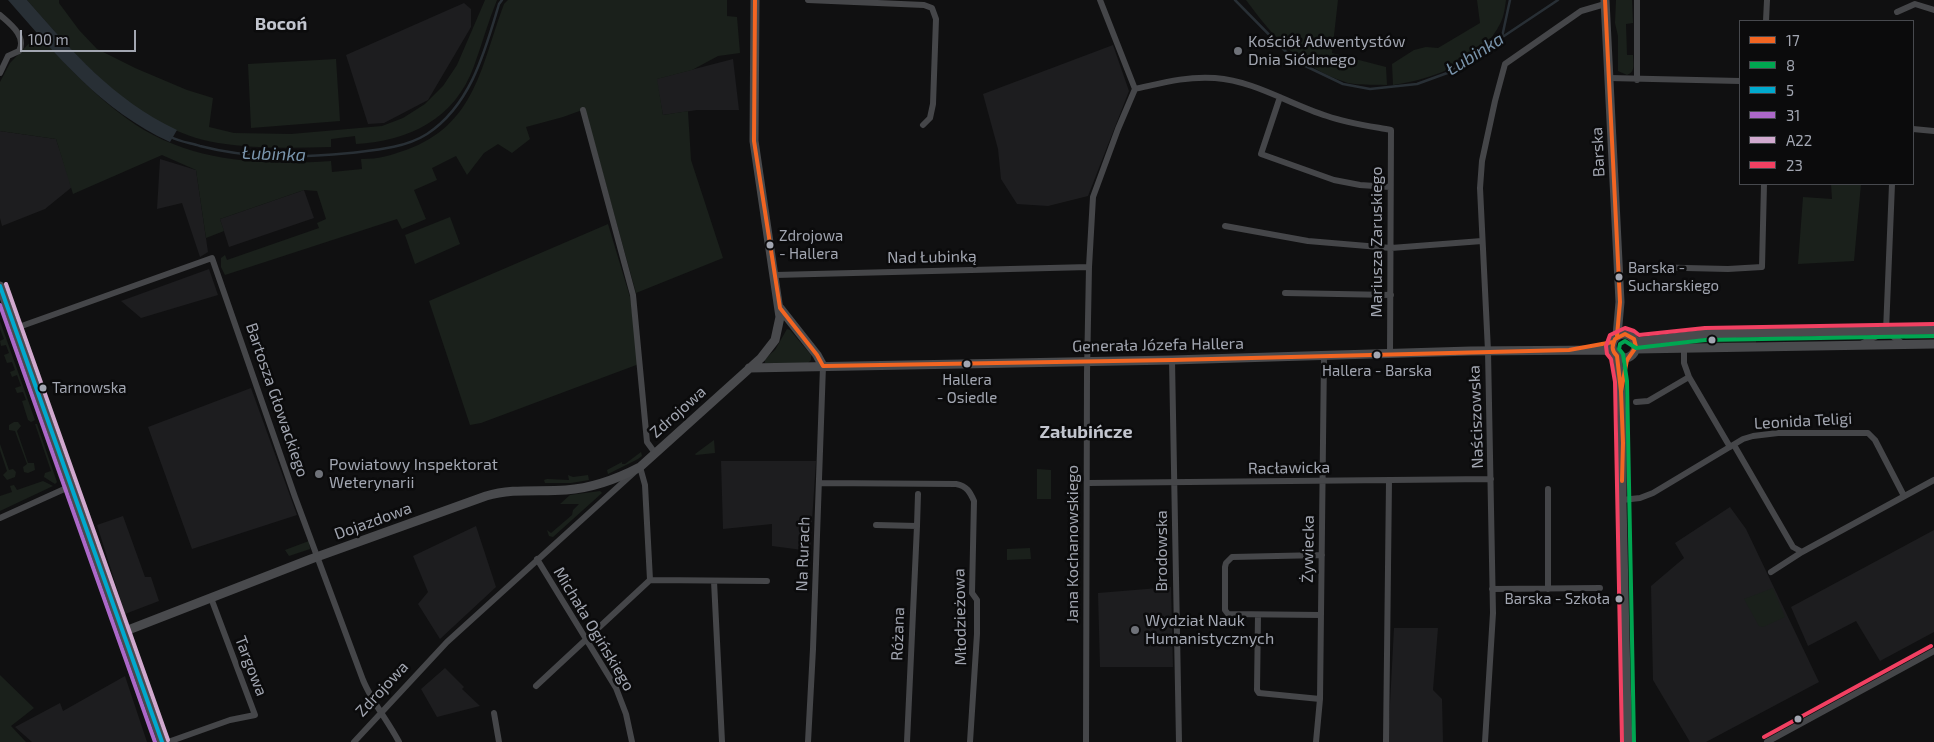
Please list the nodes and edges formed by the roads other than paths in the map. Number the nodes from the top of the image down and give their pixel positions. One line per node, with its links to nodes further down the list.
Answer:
1 (755, 0): 29 (street, Zdrojowa)
2 (808, 0): 18 (street)
3 (1100, 0): 15 (street)
4 (1636, 0): 13 (street)
5 (1766, 0): 10 (street)
6 (1605, 2): 12 (street, Barska); 25 (street, Naściszowska)
7 (1934, 10): 8 (street)
8 (1897, 12)
9 (0, 15): 11 (street)
10 (1766, 20)
11 (0, 73)
12 (1609, 78): 13 (street); 33 (street, Barska)
13 (1637, 80): 14 (street)
14 (1739, 81)
15 (1135, 89): 16 (street); 27 (street, Jana Kochanowskiego)
16 (1280, 97): 23 (street, Mariusza Zaruskiego); 23 (street)
17 (582, 110): 57 (street)
18 (923, 125)
19 (1914, 129): 20 (street)
20 (1934, 131)
21 (1764, 185): 28 (street)
22 (1892, 185): 37 (street)
23 (1390, 187): 26 (street, Mariusza Zaruskiego)
24 (1226, 226): 26 (street)
25 (1482, 241): 26 (street); 45 (street, Naściszowska)
26 (1390, 248): 32 (street, Mariusza Zaruskiego)
27 (1089, 267): 29 (street, Nad Łubinką); 50 (street, Jana Kochanowskiego)
28 (1644, 267)
29 (775, 275): 34 (street, Zdrojowa)
30 (0, 286): 35 (street)
31 (1285, 293): 32 (street)
32 (1391, 295): 46 (street, Mariusza Zaruskiego)
33 (1620, 302): 38 (street, Barska); 43 (street, Barska)
34 (780, 308): 51 (street); 52 (street, Zdrojowa)
35 (16, 328): 66 (street); 76 (street, Bartosza Głowackiego)
36 (1934, 330): 37 (street)
37 (1886, 331): 39 (street); 41 (street); 42 (street)
38 (1628, 335): 41 (street); 43 (street)
39 (1903, 344): 40 (street); 42 (street)
40 (1934, 344)
41 (1636, 345): 44 (street); 48 (street)
42 (1859, 345): 44 (street)
43 (1615, 347): 45 (street, Generała Józefa Hallera); 48 (street); 54 (street, Barska)
44 (1684, 349): 53 (street)
45 (1488, 351): 46 (street, Generała Józefa Hallera); 59 (street, Naściszowska)
46 (1390, 354): 47 (street, Generała Józefa Hallera)
47 (1324, 356): 49 (street, Generała Józefa Hallera); 62 (street, Żywiecka)
48 (1628, 358): 54 (street, Barska)
49 (1172, 360): 50 (street, Generała Józefa Hallera); 64 (street, Brodowska)
50 (1088, 362): 51 (street, Generała Józefa Hallera); 65 (street, Jana Kochanowskiego)
51 (823, 366): 52 (street, Generała Józefa Hallera); 63 (street, Na Rurach)
52 (749, 368): 57 (street, Zdrojowa)
53 (1689, 377): 55 (street); 56 (street)
54 (1621, 381): 70 (street, Barska)
55 (1636, 402)
56 (1732, 446): 69 (street, Leonida Teligi); 70 (street, Leonida Teligi); 74 (street)
57 (655, 453): 58 (street, Zdrojowa)
58 (640, 467): 76 (street, Dojazdowa); 77 (street, Zdrojowa); 79 (street)
59 (1491, 479): 61 (street, Racławicka); 83 (street, Naściszowska)
60 (1934, 480): 69 (street)
61 (1389, 481): 62 (street, Racławicka); 108 (street)
62 (1322, 482): 64 (street, Racławicka); 75 (street, Żywiecka)
63 (819, 483): 102 (street, Na Rurach); 104 (street, Młodzieżowa)
64 (1175, 483): 65 (street, Racławicka); 106 (street, Brodowska)
65 (1088, 484): 105 (street, Jana Kochanowskiego)
66 (71, 486): 71 (street); 88 (street)
67 (1548, 489): 84 (street)
68 (918, 494): 73 (street, Różana)
69 (1904, 496): 74 (street)
70 (1622, 500): 110 (street, Barska)
71 (0, 518)
72 (876, 525): 73 (street)
73 (917, 526): 103 (street, Różana)
74 (1802, 552): 78 (street)
75 (1322, 556): 86 (street); 87 (street, Żywiecka)
76 (319, 557): 85 (street, Dojazdowa); 93 (street, Bartosza Głowackiego)
77 (536, 560): 89 (street, Michała Ogińskiego); 93 (street, Zdrojowa)
78 (1771, 572)
79 (650, 580): 80 (street); 89 (street)
80 (714, 581): 81 (street); 101 (street)
81 (767, 581)
82 (1600, 588): 84 (street)
83 (1492, 589): 84 (street); 109 (street, Naściszowska)
84 (1548, 589)
85 (210, 598): 88 (street, Dojazdowa); 96 (street, Targowa)
86 (1258, 615): 87 (street); 92 (street)
87 (1321, 615): 92 (street, Żywiecka)
88 (123, 632): 95 (street)
89 (586, 639): 91 (street); 100 (street, Michała Ogińskiego)
90 (1934, 651): 111 (street)
91 (536, 686)
92 (1320, 698): 107 (street, Żywiecka)
93 (382, 712): 97 (street, Zdrojowa); 98 (street, Bartosza Głowackiego)
94 (494, 712): 99 (street)
95 (162, 742)
96 (168, 742)
97 (354, 742)
98 (399, 742)
99 (499, 742)
100 (632, 742)
101 (722, 742)
102 (808, 742)
103 (907, 742)
104 (970, 742)
105 (1086, 742)
106 (1179, 742)
107 (1316, 742)
108 (1386, 742)
109 (1485, 742)
110 (1628, 742)
111 (1767, 742)

